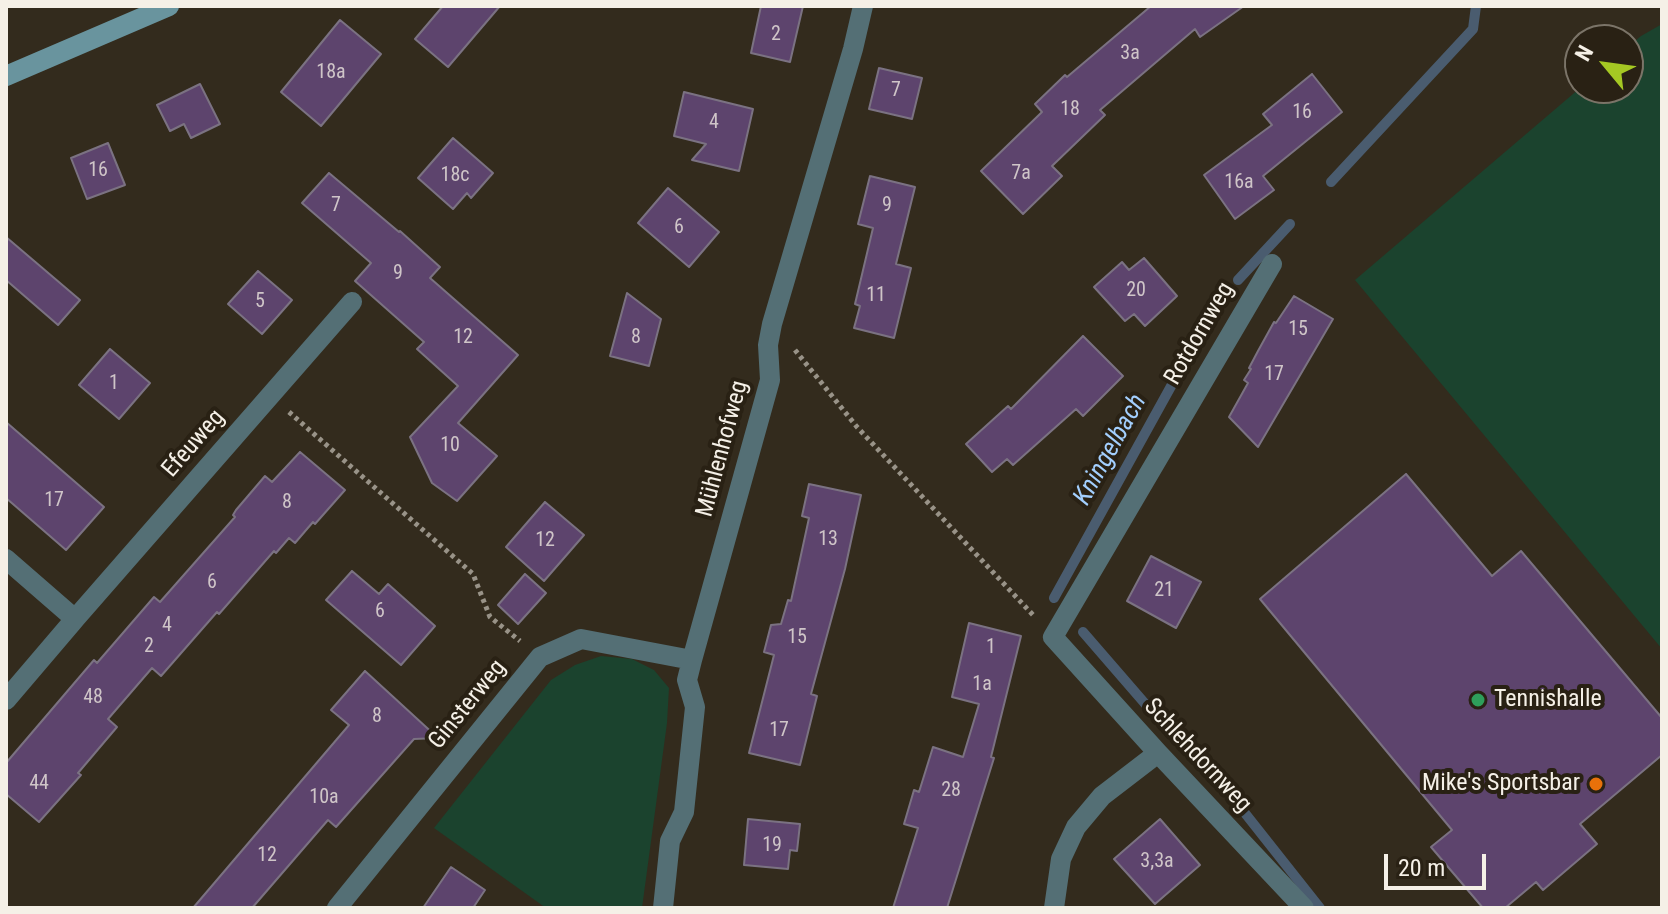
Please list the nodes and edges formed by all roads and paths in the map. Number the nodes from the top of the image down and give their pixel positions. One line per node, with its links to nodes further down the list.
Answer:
1 (169, 6): 3 (street)
2 (863, 6): 6 (street, Mühlenhofweg)
3 (6, 76)
4 (1272, 264): 10 (street, Rotdornweg)
5 (352, 302): 7 (street, Efeuweg)
6 (772, 324): 10 (path); 12 (street, Mühlenhofweg)
7 (271, 395): 9 (street, Efeuweg); 11 (path)
8 (6, 559): 9 (street)
9 (75, 619): 13 (street, Efeuweg)
10 (1053, 637): 14 (street, Schlehdornweg)
11 (540, 657): 12 (street, Ginsterweg); 15 (street, Ginsterweg)
12 (692, 660): 16 (street, Mühlenhofweg)
13 (6, 700)
14 (1158, 753): 17 (street); 18 (street, Schlehdornweg)
15 (337, 908)
16 (663, 908)
17 (1054, 908)
18 (1304, 908)

